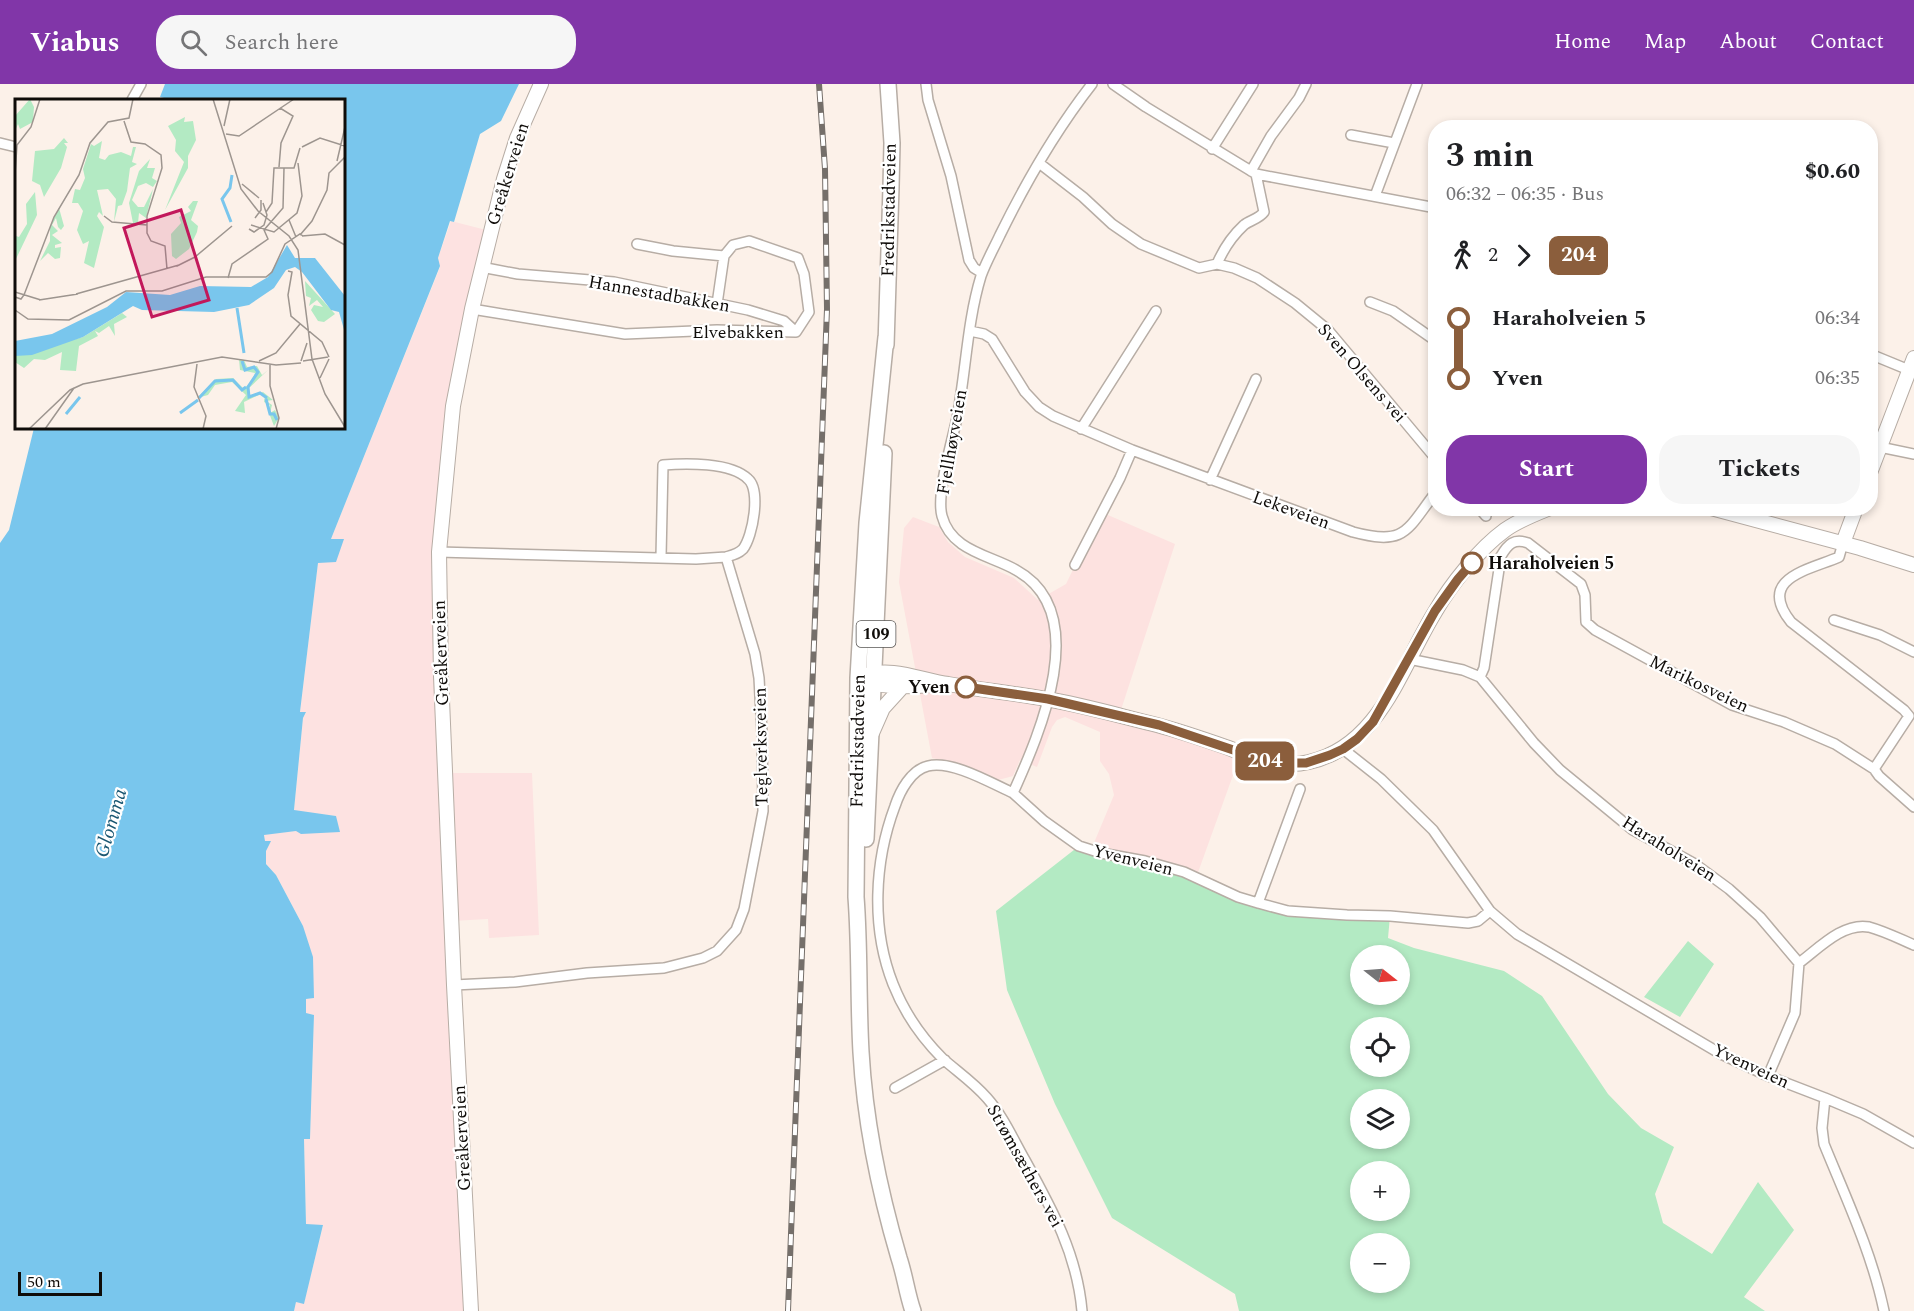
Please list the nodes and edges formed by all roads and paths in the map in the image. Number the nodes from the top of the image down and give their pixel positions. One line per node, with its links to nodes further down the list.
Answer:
1 (141, 84): 10 (street)
2 (541, 84): 23 (street, Greåkerveien)
3 (888, 84): 32 (main road, Fredrikstadveien / 109)
4 (926, 84): 24 (street)
5 (1092, 84): 16 (street, Fjellhøyveien)
6 (1113, 84): 15 (street)
7 (1253, 84): 15 (street)
8 (1306, 84): 17 (street)
9 (1417, 84): 13 (street)
10 (133, 99)
11 (1351, 135): 13 (street)
12 (0, 143): 14 (street)
13 (1394, 143): 18 (street)
14 (15, 147)
15 (1212, 148): 17 (street)
16 (1039, 163): 22 (street, Sven Olsens vei); 24 (street, Fjellhøyveien)
17 (1254, 173): 18 (street); 22 (street)
18 (1375, 196): 19 (street)
19 (1428, 206)
20 (636, 244): 21 (street)
21 (724, 256): 26 (street, Elvebakken); 30 (street, Elvebakken)
22 (1217, 264): 39 (street, Sven Olsens vei)
23 (481, 267): 26 (street, Hannestadbakken); 27 (street, Greåkerveien)
24 (982, 273): 29 (street, Fjellhøyveien)
25 (1370, 302): 31 (street)
26 (717, 304): 30 (street, Hannestadbakken)
27 (472, 309): 30 (street, Elvebakken); 48 (street, Greåkerveien)
28 (1156, 311): 36 (street)
29 (970, 331): 36 (street, Lekeveien); 61 (street, Fjellhøyveien)
30 (796, 332)
31 (1428, 335)
32 (885, 337): 57 (main road, Fredrikstadveien / 109); 58 (main road, Fredrikstadveien / 109)
33 (1878, 356): 34 (street)
34 (1912, 364): 37 (street)
35 (1256, 379): 42 (street)
36 (1081, 429): 40 (street, Lekeveien)
37 (1878, 441)
38 (1878, 446): 41 (street)
39 (1428, 449)
40 (1132, 450): 42 (street, Lekeveien); 51 (street)
41 (1914, 454)
42 (1210, 480): 43 (street, Lekeveien)
43 (1428, 502)
44 (1530, 516): 55 (street)
45 (1741, 516): 47 (street)
46 (1853, 516): 47 (street)
47 (1843, 543): 52 (street); 62 (street)
48 (439, 552): 49 (street); 74 (street, Greåkerveien)
49 (661, 557): 50 (street); 50 (street)
50 (726, 557): 74 (street, Teglverksveien)
51 (1075, 565)
52 (1914, 565)
53 (1834, 620): 54 (street)
54 (1914, 652)
55 (1409, 659): 56 (street); 64 (street)
56 (1480, 677): 65 (street, Marikosveien); 73 (street, Haraholveien)
57 (858, 678): 58 (street); 71 (main road, Fredrikstadveien / 109)
58 (875, 678): 59 (street); 60 (street); 63 (main road, Fredrikstadveien / 109)
59 (945, 684): 60 (street); 61 (street)
60 (903, 686): 63 (street)
61 (1048, 699): 64 (street); 67 (street)
62 (1911, 716): 65 (street)
63 (872, 733): 71 (main road, Fredrikstadveien / 109)
64 (1343, 749): 70 (street, Yvenveien)
65 (1874, 769): 68 (street, Marikosveien)
66 (1300, 789): 69 (street)
67 (1013, 792): 69 (street, Yvenveien); 75 (street, Strømsæthers vei)
68 (1914, 807)
69 (1258, 903): 70 (street, Yvenveien)
70 (1490, 911): 76 (street, Yvenveien)
71 (859, 931): 80 (main road, Fredrikstadveien / 109)
72 (1914, 945): 73 (street)
73 (1799, 963): 76 (street)
74 (454, 985): 81 (street, Greåkerveien)
75 (945, 1060): 77 (street); 84 (street, Strømsæthers vei)
76 (1768, 1076): 78 (street, Yvenveien)
77 (895, 1088)
78 (1825, 1098): 79 (street, Yvenveien); 85 (street)
79 (1914, 1143)
80 (900, 1261): 82 (main road, Fredrikstadveien / 109); 83 (main road, Fredrikstadveien / 109)
81 (471, 1311)
82 (913, 1311)
83 (924, 1311)
84 (1082, 1311)
85 (1884, 1311)

